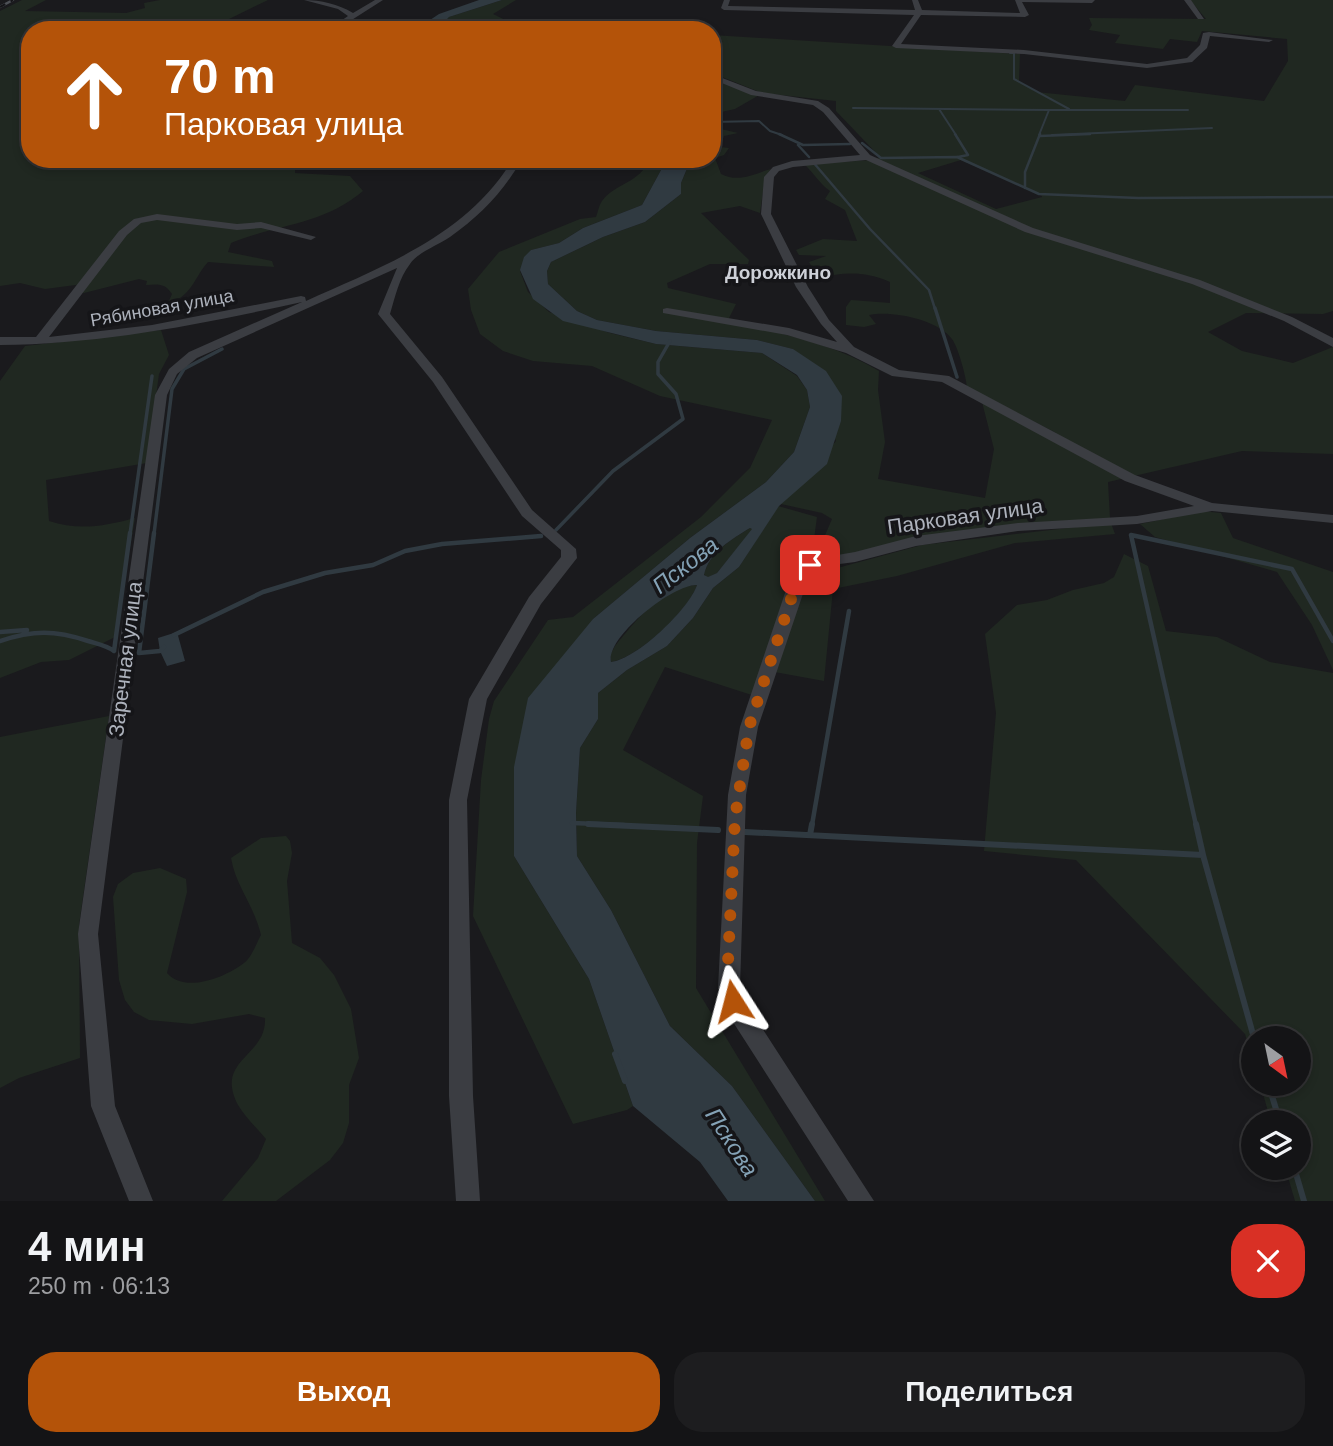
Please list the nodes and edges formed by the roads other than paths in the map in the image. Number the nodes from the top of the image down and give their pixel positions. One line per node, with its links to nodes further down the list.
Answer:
1 (307, 0): 11 (street)
2 (380, 0): 11 (street)
3 (727, 0): 9 (street)
4 (813, 0): 9 (street)
5 (915, 0): 10 (street)
6 (1018, 0): 8 (street); 10 (street)
7 (1187, 0): 12 (street)
8 (1092, 1)
9 (814, 9): 10 (street)
10 (919, 13): 15 (street)
11 (353, 16): 13 (street)
12 (1201, 17)
13 (345, 21)
14 (1269, 40): 16 (street)
15 (896, 46): 16 (street)
16 (1024, 52)
17 (721, 80): 18 (street)
18 (867, 157): 26 (street); 27 (street)
19 (512, 168): 21 (street, Заречная улица)
20 (311, 237): 25 (street)
21 (406, 260): 22 (street, Заречная улица); 31 (street)
22 (328, 295): 25 (street, Рябиновая улица); 30 (street, Заречная улица)
23 (667, 311): 27 (street)
24 (0, 341): 25 (street, Рябиновая улица)
25 (39, 342)
26 (1333, 343)
27 (850, 350): 28 (street)
28 (1212, 507): 29 (street, Парковая улица); 32 (street, Парковая улица)
29 (1333, 519)
30 (141, 1201)
31 (468, 1201)
32 (862, 1201)

